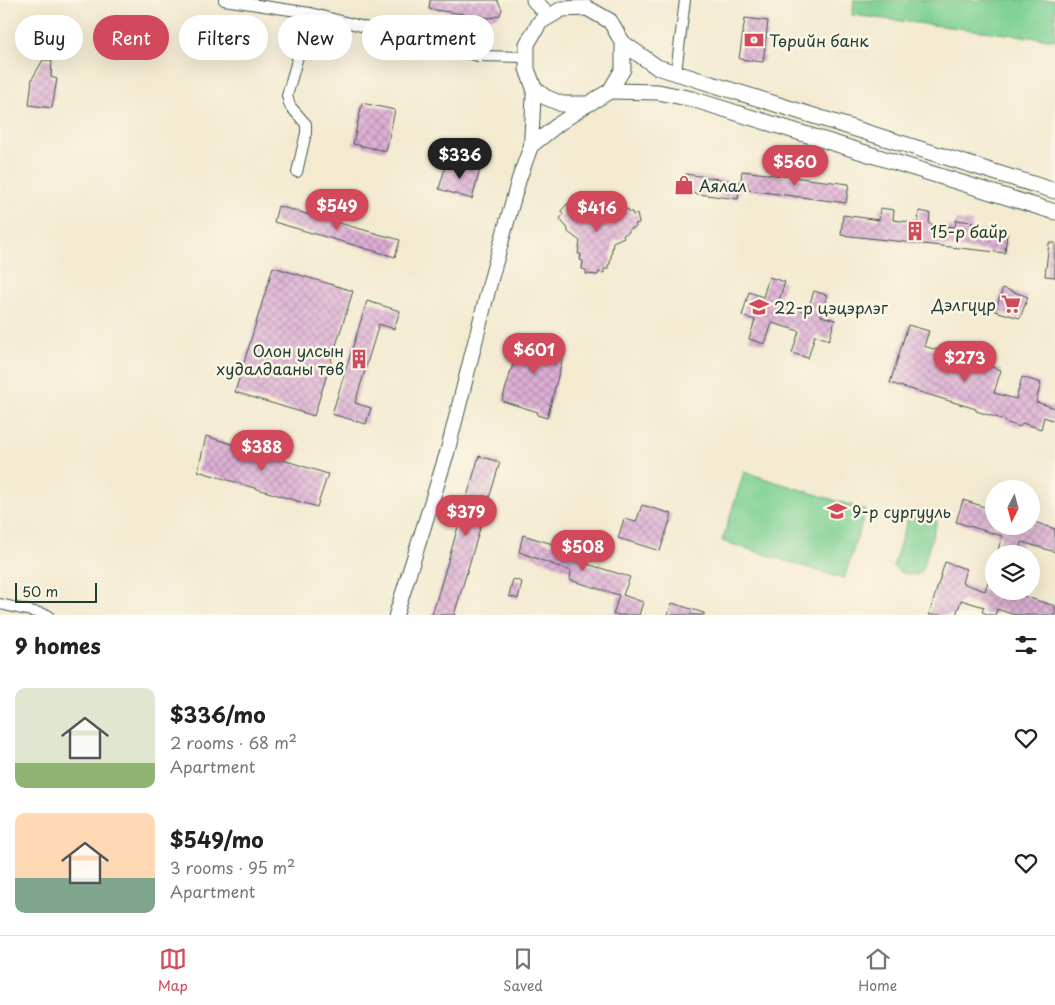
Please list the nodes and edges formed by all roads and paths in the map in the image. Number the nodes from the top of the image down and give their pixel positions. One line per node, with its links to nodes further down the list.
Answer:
1 (224, 0): 6 (street)
2 (534, 0): 5 (main road)
3 (685, 0): 9 (street)
4 (598, 7): 5 (main road); 7 (main road)
5 (558, 8): 8 (main road)
6 (310, 13): 8 (street); 14 (street)
7 (623, 43): 9 (main road); 11 (main road)
8 (527, 57): 10 (main road)
9 (676, 72): 15 (main road)
10 (534, 88): 12 (main road); 13 (street)
11 (610, 91): 12 (main road); 16 (main road)
12 (588, 104): 13 (street)
13 (531, 146): 19 (street)
14 (297, 172)
15 (1055, 192)
16 (1055, 212)
17 (0, 604): 18 (street)
18 (48, 615)
19 (396, 615)

